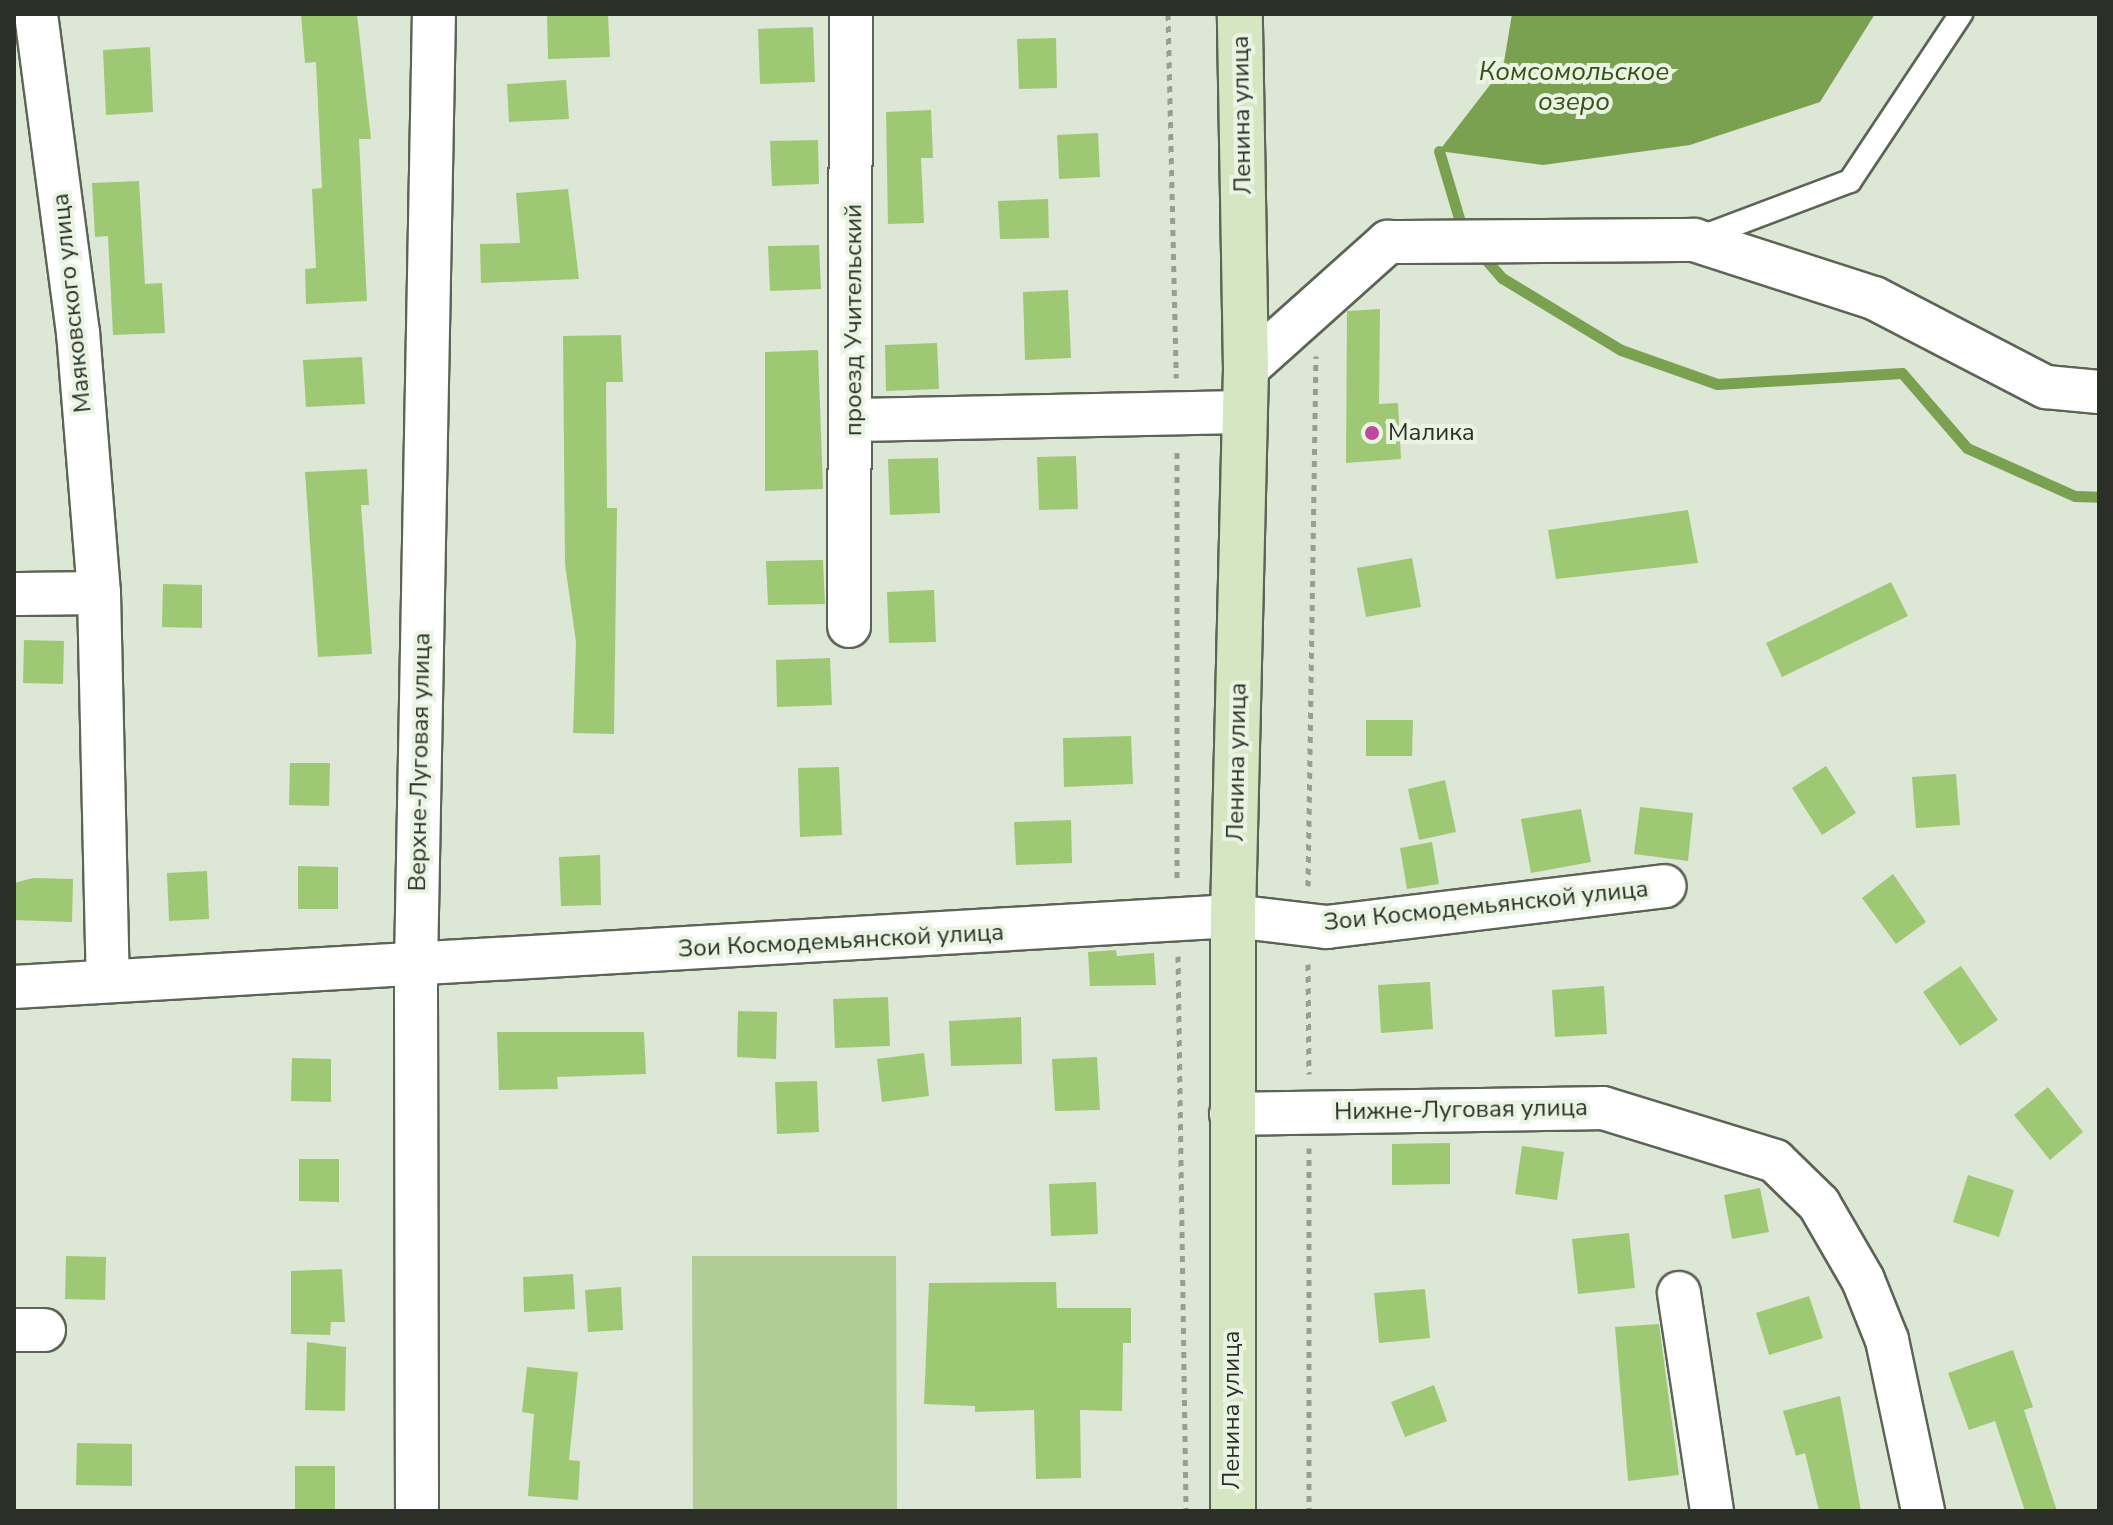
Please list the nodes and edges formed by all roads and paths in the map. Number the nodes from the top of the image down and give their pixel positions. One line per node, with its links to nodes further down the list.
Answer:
1 (36, 14): 12 (street, Маяковского улица)
2 (434, 14): 18 (street, Верхне-Луговая улица)
3 (851, 14): 11 (street, проезд Учительский)
4 (1168, 14): 10 (path)
5 (1240, 14): 8 (main road, Ленина улица)
6 (1961, 14): 7 (lane)
7 (1694, 240): 8 (street); 9 (street)
8 (1245, 391): 10 (street); 16 (main road, Ленина улица)
9 (2099, 392)
10 (1177, 416): 11 (street); 17 (path)
11 (855, 420): 14 (street, проезд Учительский)
12 (99, 593): 13 (street); 19 (street, Маяковского улица)
13 (14, 594)
14 (849, 626)
15 (1665, 886): 16 (street, Зои Космодемьянской улица)
16 (1233, 916): 17 (street, Зои Космодемьянской улица); 21 (main road, Ленина улица)
17 (1177, 922): 18 (street, Зои Космодемьянской улица); 24 (path)
18 (416, 966): 19 (street, Зои Космодемьянской улица); 23 (street, Верхне-Луговая улица)
19 (108, 981): 20 (street, Зои Космодемьянской улица)
20 (14, 987)
21 (1231, 1114): 25 (main road, Ленина улица); 27 (street, Нижне-Луговая улица)
22 (1679, 1293): 26 (street)
23 (417, 1511)
24 (1186, 1511)
25 (1233, 1511)
26 (1712, 1511)
27 (1923, 1511)

